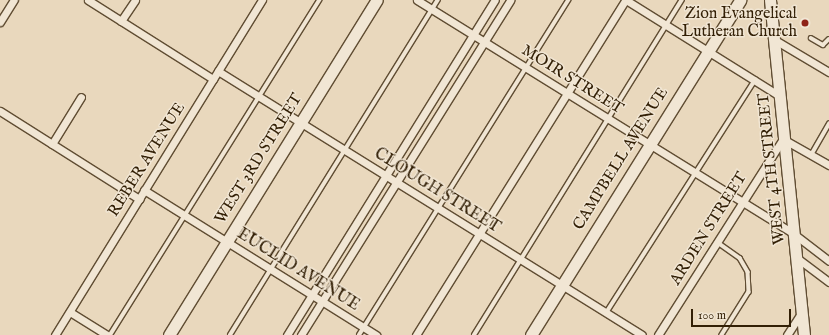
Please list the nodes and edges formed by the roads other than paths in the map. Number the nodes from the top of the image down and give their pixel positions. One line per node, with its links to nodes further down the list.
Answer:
1 (14, 0): 18 (street)
2 (88, 0): 17 (street)
3 (135, 0): 17 (street)
4 (262, 0): 27 (street, REBER AVENUE)
5 (319, 0): 33 (lane)
6 (377, 0): 37 (main road, WEST 3RD STREET)
7 (417, 0): 16 (street, MOIR STREET)
8 (438, 0): 16 (lane)
9 (495, 0): 20 (street)
10 (510, 0): 24 (street)
11 (568, 0): 26 (lane)
12 (626, 0): 19 (street); 31 (street)
13 (682, 0): 19 (lane)
14 (740, 0): 25 (main road, CAMPBELL AVENUE)
15 (774, 1): 23 (main road, WEST 4TH STREET)
16 (432, 9): 20 (street, MOIR STREET); 42 (lane)
17 (121, 21): 29 (street)
18 (0, 22)
19 (666, 25): 25 (street); 36 (lane)
20 (473, 35): 24 (street, MOIR STREET); 46 (street)
21 (811, 38): 22 (lane)
22 (829, 39)
23 (775, 40): 28 (street); 34 (main road, WEST 4TH STREET)
24 (484, 42): 26 (street, MOIR STREET); 47 (street)
25 (707, 51): 30 (street); 41 (main road, CAMPBELL AVENUE)
26 (526, 68): 31 (street, MOIR STREET); 51 (lane)
27 (218, 71): 29 (street, REBER AVENUE); 33 (street, CLOUGH STREET)
28 (829, 72)
29 (213, 79): 48 (street, REBER AVENUE)
30 (755, 80): 34 (street); 45 (lane)
31 (567, 94): 36 (street, MOIR STREET); 53 (street)
32 (81, 97): 40 (street)
33 (260, 97): 37 (street, CLOUGH STREET); 52 (lane)
34 (781, 97): 39 (main road, WEST 4TH STREET)
35 (0, 111): 40 (street)
36 (607, 119): 41 (street, MOIR STREET); 58 (lane)
37 (301, 123): 42 (street, CLOUGH STREET); 55 (main road, WEST 3RD STREET)
38 (829, 124): 43 (lane)
39 (784, 139): 43 (street); 50 (street, ARDEN STREET); 54 (main road, WEST 4TH STREET)
40 (52, 144): 49 (street)
41 (649, 145): 45 (street, MOIR STREET); 62 (main road, CAMPBELL AVENUE)
42 (345, 150): 46 (street, CLOUGH STREET); 60 (lane)
43 (811, 155): 44 (street)
44 (829, 165)
45 (696, 174): 50 (street, MOIR STREET); 67 (lane)
46 (386, 176): 47 (street, CLOUGH STREET); 63 (street)
47 (396, 182): 51 (street, CLOUGH STREET); 64 (street)
48 (144, 190): 49 (street, REBER AVENUE); 52 (street, EUCLID AVENUE)
49 (139, 199): 66 (street, REBER AVENUE)
50 (742, 203): 54 (street, MOIR STREET); 56 (street, ARDEN STREET)
51 (437, 208): 53 (street, CLOUGH STREET); 68 (lane)
52 (185, 216): 55 (street, EUCLID AVENUE); 72 (lane)
53 (479, 234): 58 (street, CLOUGH STREET); 79 (street)
54 (794, 234): 57 (main road, WEST 4TH STREET); 59 (street, MOIR STREET)
55 (227, 242): 60 (street, EUCLID AVENUE); 73 (main road, WEST 3RD STREET)
56 (717, 242): 83 (street, ARDEN STREET); 84 (lane)
57 (797, 258): 61 (street); 65 (main road, WEST 4TH STREET)
58 (521, 260): 62 (street, CLOUGH STREET); 80 (lane)
59 (829, 261)
60 (271, 269): 63 (street, EUCLID AVENUE); 74 (lane)
61 (829, 282)
62 (562, 285): 67 (street, CLOUGH STREET); 81 (main road, CAMPBELL AVENUE)
63 (312, 295): 64 (street, EUCLID AVENUE); 75 (street)
64 (322, 301): 68 (street, EUCLID AVENUE); 76 (street)
65 (802, 311): 69 (main road, WEST 4TH STREET); 85 (street)
66 (70, 312): 70 (street, REBER AVENUE); 71 (street)
67 (606, 313): 82 (street, CLOUGH STREET)
68 (364, 327): 77 (lane); 78 (street, EUCLID AVENUE)
69 (804, 330): 86 (street)
70 (55, 335)
71 (107, 335)
72 (110, 335)
73 (169, 335)
74 (230, 335)
75 (287, 335)
76 (301, 335)
77 (359, 335)
78 (376, 335)
79 (416, 335)
80 (474, 335)
81 (530, 335)
82 (642, 335)
83 (658, 335)
84 (722, 335)
85 (787, 335)
86 (797, 335)

